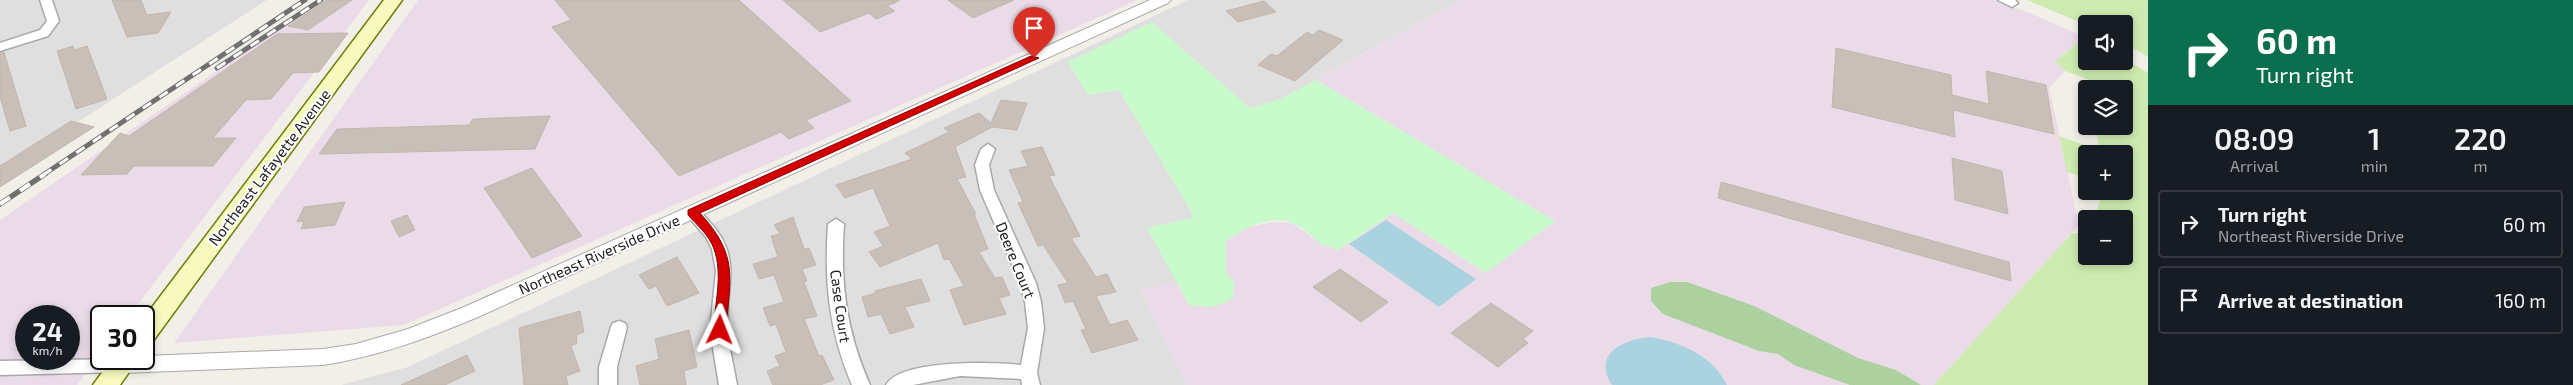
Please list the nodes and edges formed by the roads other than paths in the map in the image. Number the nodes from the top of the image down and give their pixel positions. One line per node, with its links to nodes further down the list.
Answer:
1 (46, 0): 4 (street)
2 (393, 0): 8 (main road, Northeast Lafayette Avenue)
3 (1163, 0): 6 (street, Northeast Riverside Drive)
4 (0, 47)
5 (988, 149): 14 (street, Deere Court)
6 (692, 212): 10 (street, Northeast Riverside Drive); 17 (street)
7 (836, 224): 18 (street, Case Court)
8 (155, 320)
9 (620, 327): 16 (street)
10 (155, 362)
11 (90, 364): 12 (street)
12 (0, 368)
13 (117, 370): 15 (main road)
14 (1029, 379): 19 (street)
15 (106, 385)
16 (608, 385)
17 (728, 385)
18 (861, 385)
19 (895, 385)

